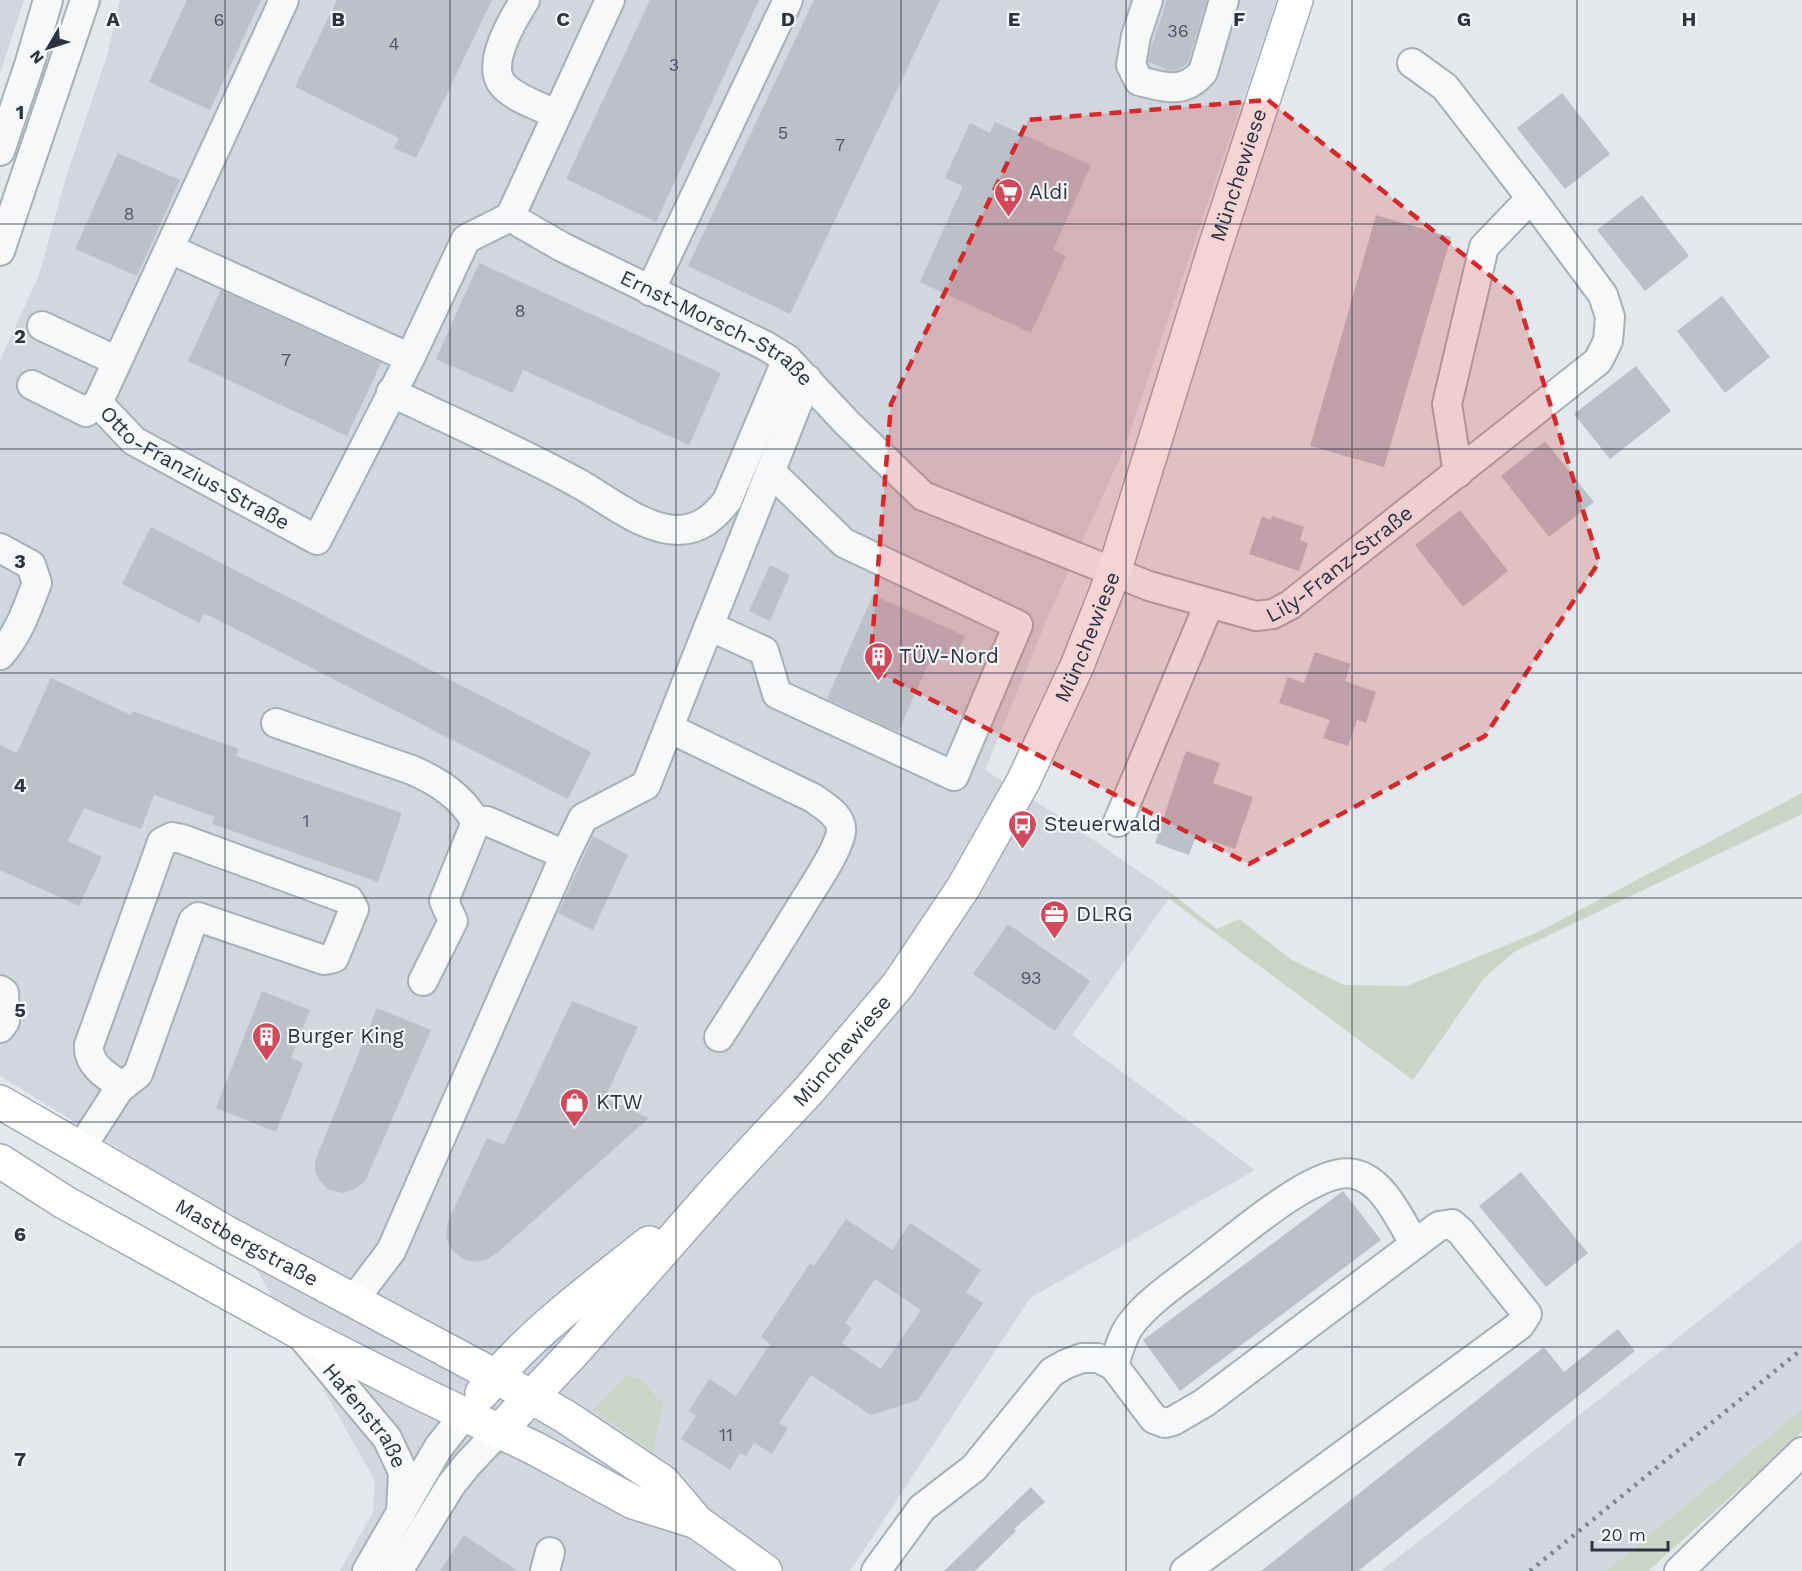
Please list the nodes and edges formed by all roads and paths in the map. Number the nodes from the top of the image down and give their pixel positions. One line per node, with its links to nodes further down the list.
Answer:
1 (48, 0): 12 (street)
2 (85, 0): 16 (street)
3 (284, 0): 15 (street, Otto-Franzius-Straße)
4 (525, 0): 11 (street)
5 (610, 0): 11 (street)
6 (788, 0): 17 (street)
7 (1148, 0): 8 (street)
8 (1224, 0)
9 (1296, 0): 29 (main road, Münchewiese)
10 (1412, 63): 13 (street, Lily-Franz-Straße)
11 (556, 114): 14 (street)
12 (0, 151)
13 (1531, 198): 27 (street); 27 (street, Lily-Franz-Straße)
14 (510, 217): 17 (street, Ernst-Morsch-Straße); 19 (street, Otto-Franzius-Straße)
15 (170, 249): 19 (street); 21 (street, Otto-Franzius-Straße)
16 (0, 251)
17 (650, 291): 20 (street, Ernst-Morsch-Straße)
18 (42, 326): 21 (street)
19 (410, 358): 24 (street, Otto-Franzius-Straße)
20 (787, 359): 22 (street, Ernst-Morsch-Straße); 24 (street)
21 (117, 361): 25 (street, Otto-Franzius-Straße)
22 (807, 379): 26 (street); 29 (street, Ernst-Morsch-Straße)
23 (32, 385): 25 (street)
24 (391, 392): 25 (street, Otto-Franzius-Straße)
25 (98, 403)
26 (771, 472): 31 (street); 31 (street)
27 (1458, 473): 30 (street, Lily-Franz-Straße)
28 (0, 548): 32 (street)
29 (1114, 572): 30 (street, Lily-Franz-Straße); 46 (main road, Münchewiese)
30 (1209, 604): 36 (street)
31 (709, 626): 34 (street)
32 (0, 655)
33 (276, 723): 35 (street)
34 (669, 728): 37 (street); 41 (street)
35 (476, 822): 37 (street); 38 (street)
36 (1118, 822)
37 (565, 855): 48 (street)
38 (423, 981)
39 (0, 990): 40 (street)
40 (0, 1028)
41 (719, 1037)
42 (122, 1086): 42 (street); 44 (street)
43 (0, 1101): 44 (main road, Mastbergstraße)
44 (81, 1148): 48 (main road, Mastbergstraße)
45 (0, 1161): 49 (main road, Mastbergstraße)
46 (718, 1188): 51 (main road, Münchewiese); 52 (main road, Münchewiese)
47 (1415, 1244): 50 (street); 50 (street); 62 (street)
48 (353, 1301): 51 (main road, Mastbergstraße)
49 (297, 1331): 53 (main road, Mastbergstraße); 56 (street, Hafenstraße)
50 (1114, 1366): 61 (street)
51 (495, 1376): 52 (main road, Mastbergstraße); 53 (main road)
52 (530, 1397): 54 (main road); 57 (main road, Mastbergstraße)
53 (464, 1415): 54 (main road, Mastbergstraße); 56 (street, Hafenstraße)
54 (499, 1431): 57 (main road, Mastbergstraße); 59 (street)
55 (1802, 1452): 63 (street)
56 (401, 1513): 58 (street, Hafenstraße)
57 (697, 1522): 60 (main road, Mastbergstraße)
58 (367, 1571)
59 (398, 1571)
60 (765, 1571)
61 (876, 1571)
62 (1185, 1571)
63 (1679, 1571)

